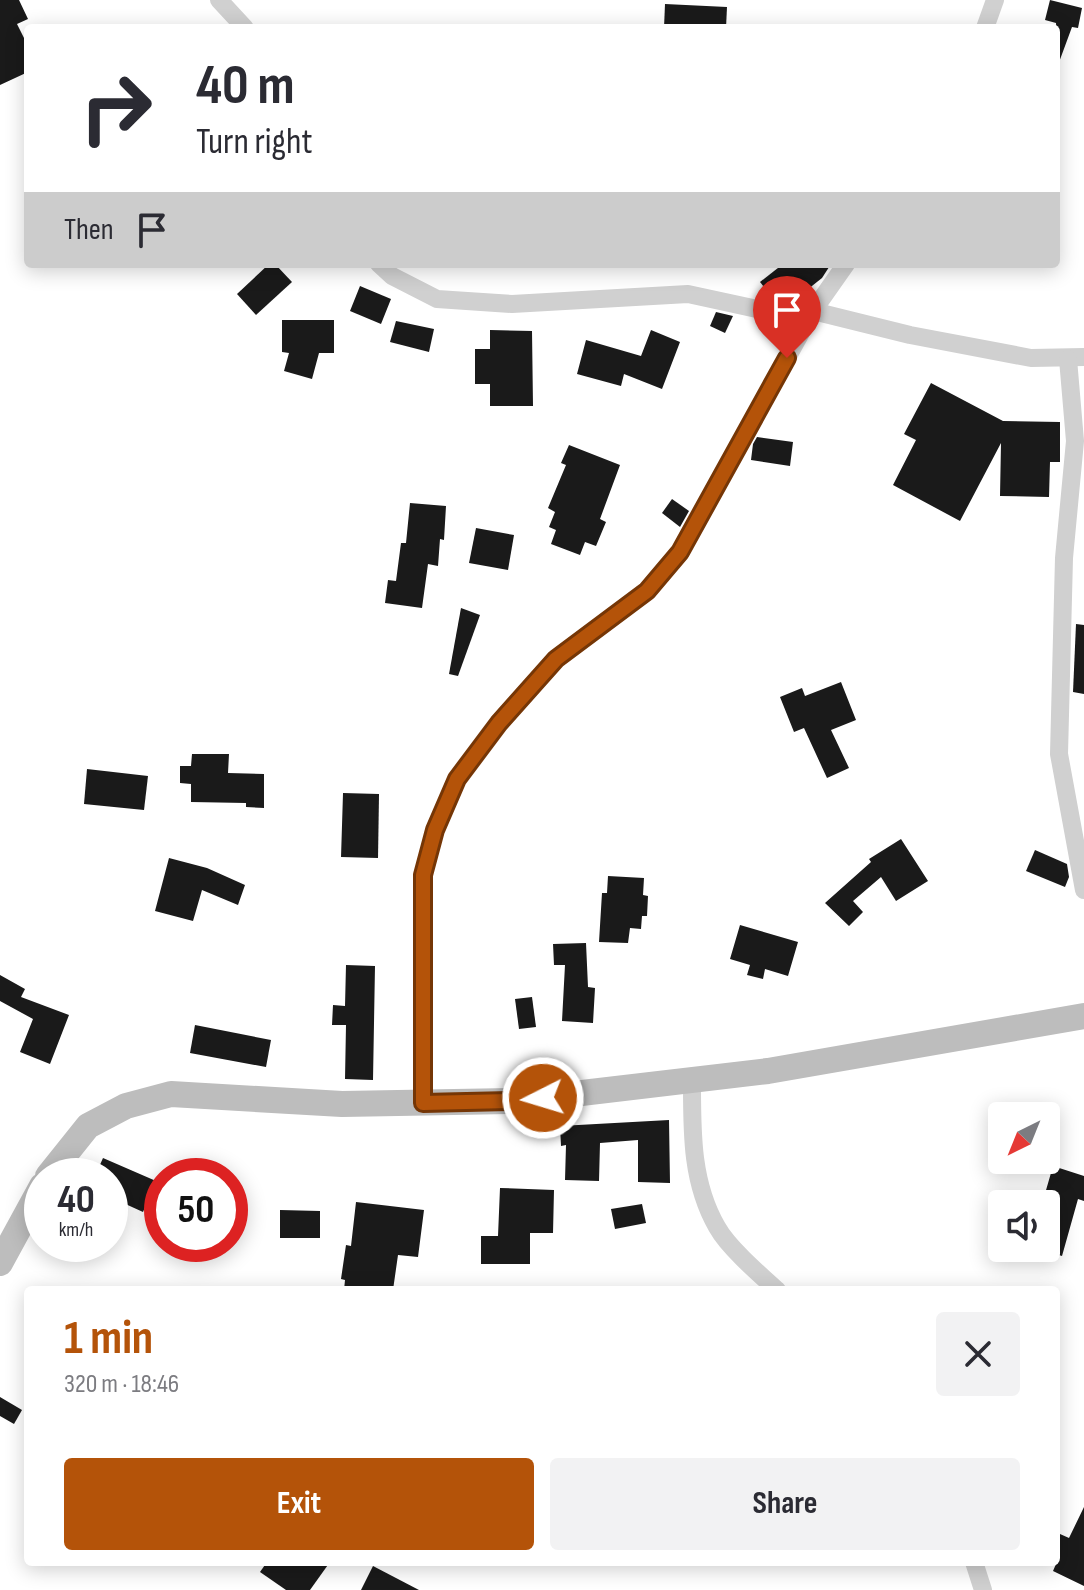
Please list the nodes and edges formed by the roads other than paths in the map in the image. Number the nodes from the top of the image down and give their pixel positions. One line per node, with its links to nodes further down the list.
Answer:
1 (219, 0): 3 (street)
2 (995, 0): 4 (street)
3 (241, 24)
4 (986, 24)
5 (383, 268): 7 (street)
6 (843, 268): 7 (street)
7 (813, 311): 8 (street); 12 (street)
8 (1076, 358): 9 (street)
9 (1084, 890)
10 (1084, 1016): 11 (main road)
11 (692, 1080): 12 (main road); 16 (street)
12 (423, 1103): 13 (main road)
13 (62, 1158)
14 (24, 1217): 15 (main road)
15 (2, 1255)
16 (773, 1286)
17 (975, 1566): 18 (street)
18 (983, 1590)

